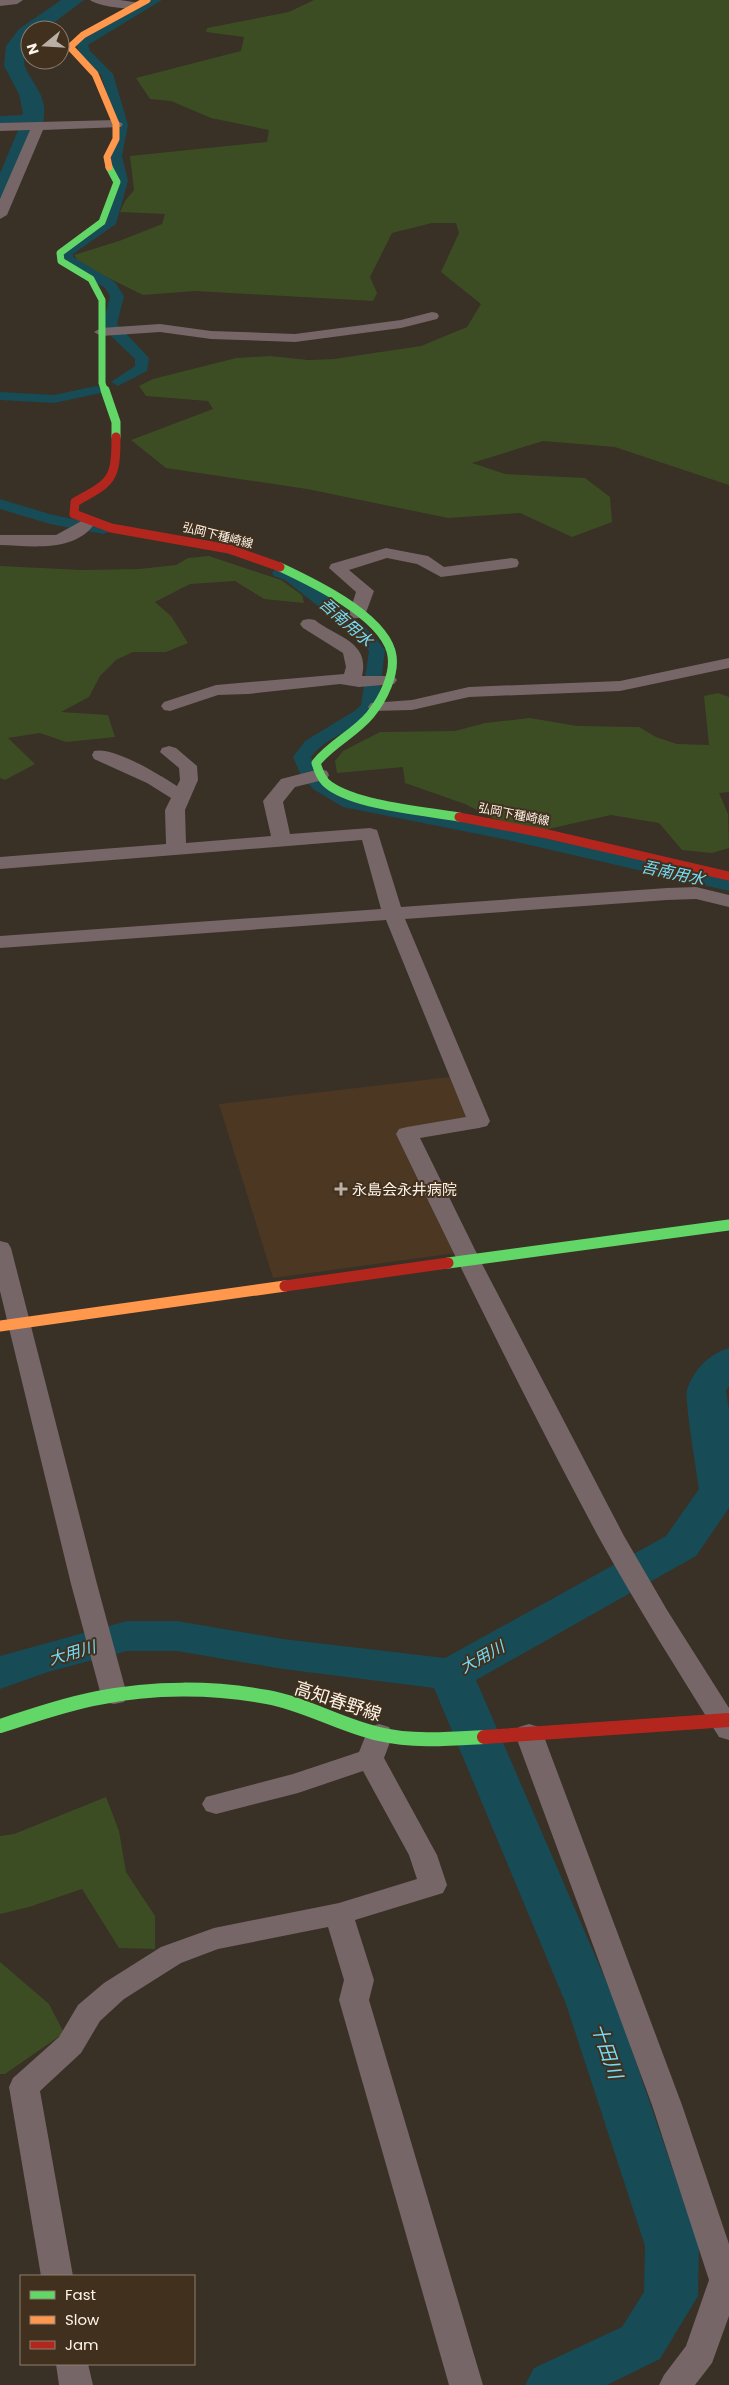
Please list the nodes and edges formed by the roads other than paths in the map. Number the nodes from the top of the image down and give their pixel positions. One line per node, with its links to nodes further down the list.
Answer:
1 (17, 0): 4 (street)
2 (96, 0): 5 (street)
3 (147, 0): 5 (main road)
4 (0, 2)
5 (136, 6): 6 (main road)
6 (116, 124): 7 (street); 11 (main road)
7 (36, 126): 8 (street); 9 (street)
8 (0, 127)
9 (0, 215)
10 (432, 316): 11 (street)
11 (110, 332): 12 (main road)
12 (84, 527): 13 (street); 15 (main road, 弘岡下種崎線)
13 (0, 540)
14 (511, 562): 15 (street)
15 (358, 614): 18 (main road, 弘岡下種崎線)
16 (309, 624): 18 (street)
17 (729, 663): 20 (street)
18 (369, 681): 19 (street); 20 (main road, 弘岡下種崎線)
19 (170, 706)
20 (377, 707): 23 (main road, 弘岡下種崎線)
21 (169, 752): 24 (street)
22 (101, 755): 24 (street)
23 (311, 776): 25 (street); 28 (main road, 弘岡下種崎線)
24 (180, 796): 26 (street)
25 (281, 840): 26 (street); 30 (street)
26 (176, 849): 27 (street)
27 (0, 863)
28 (729, 876)
29 (729, 901): 30 (street)
30 (393, 914): 31 (street); 34 (street)
31 (0, 942)
32 (729, 1225): 34 (main road)
33 (0, 1248): 35 (street)
34 (468, 1260): 35 (main road); 37 (street)
35 (11, 1325): 36 (street)
36 (111, 1684): 38 (main road, 高知春野線); 40 (main road, 高知春野線)
37 (727, 1723): 39 (main road, 高知春野線)
38 (0, 1726)
39 (524, 1734): 40 (main road, 高知春野線); 44 (street)
40 (375, 1746): 41 (street); 42 (street)
41 (216, 1804)
42 (340, 1914): 43 (street); 47 (street)
43 (57, 2275)
44 (727, 2280): 48 (street)
45 (72, 2365): 46 (street)
46 (76, 2385)
47 (466, 2385)
48 (676, 2385)

